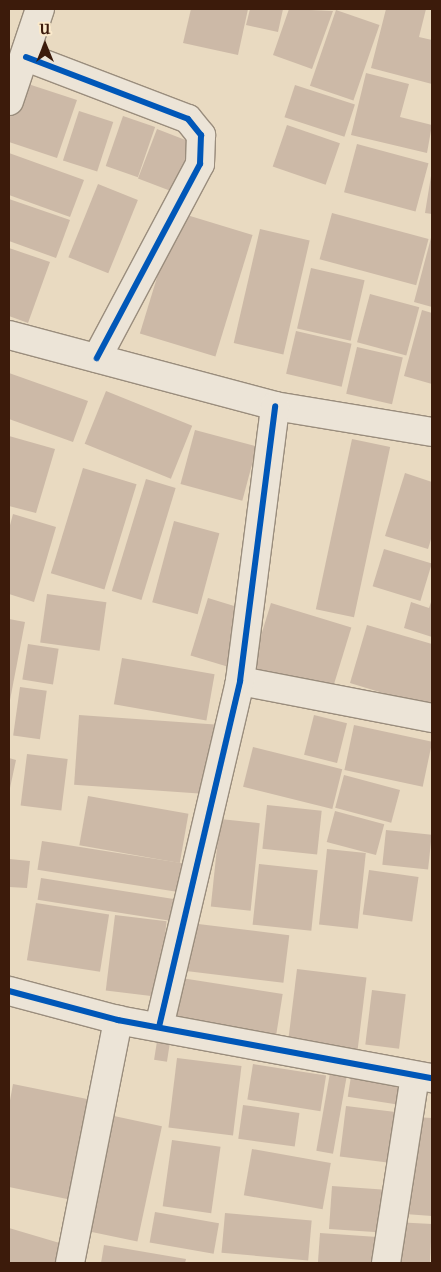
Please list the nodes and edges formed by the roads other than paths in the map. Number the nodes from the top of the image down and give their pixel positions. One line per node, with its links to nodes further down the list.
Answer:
1 (40, 9): 2 (street)
2 (26, 57): 3 (street); 5 (street)
3 (9, 101)
4 (9, 335): 5 (street)
5 (97, 358): 6 (street)
6 (275, 406): 7 (street); 8 (street)
7 (432, 432)
8 (240, 681): 9 (street); 12 (street)
9 (432, 718)
10 (9, 991): 11 (street)
11 (118, 1020): 12 (street); 14 (street)
12 (158, 1027): 13 (street)
13 (424, 1077): 15 (street)
14 (70, 1263)
15 (386, 1263)

